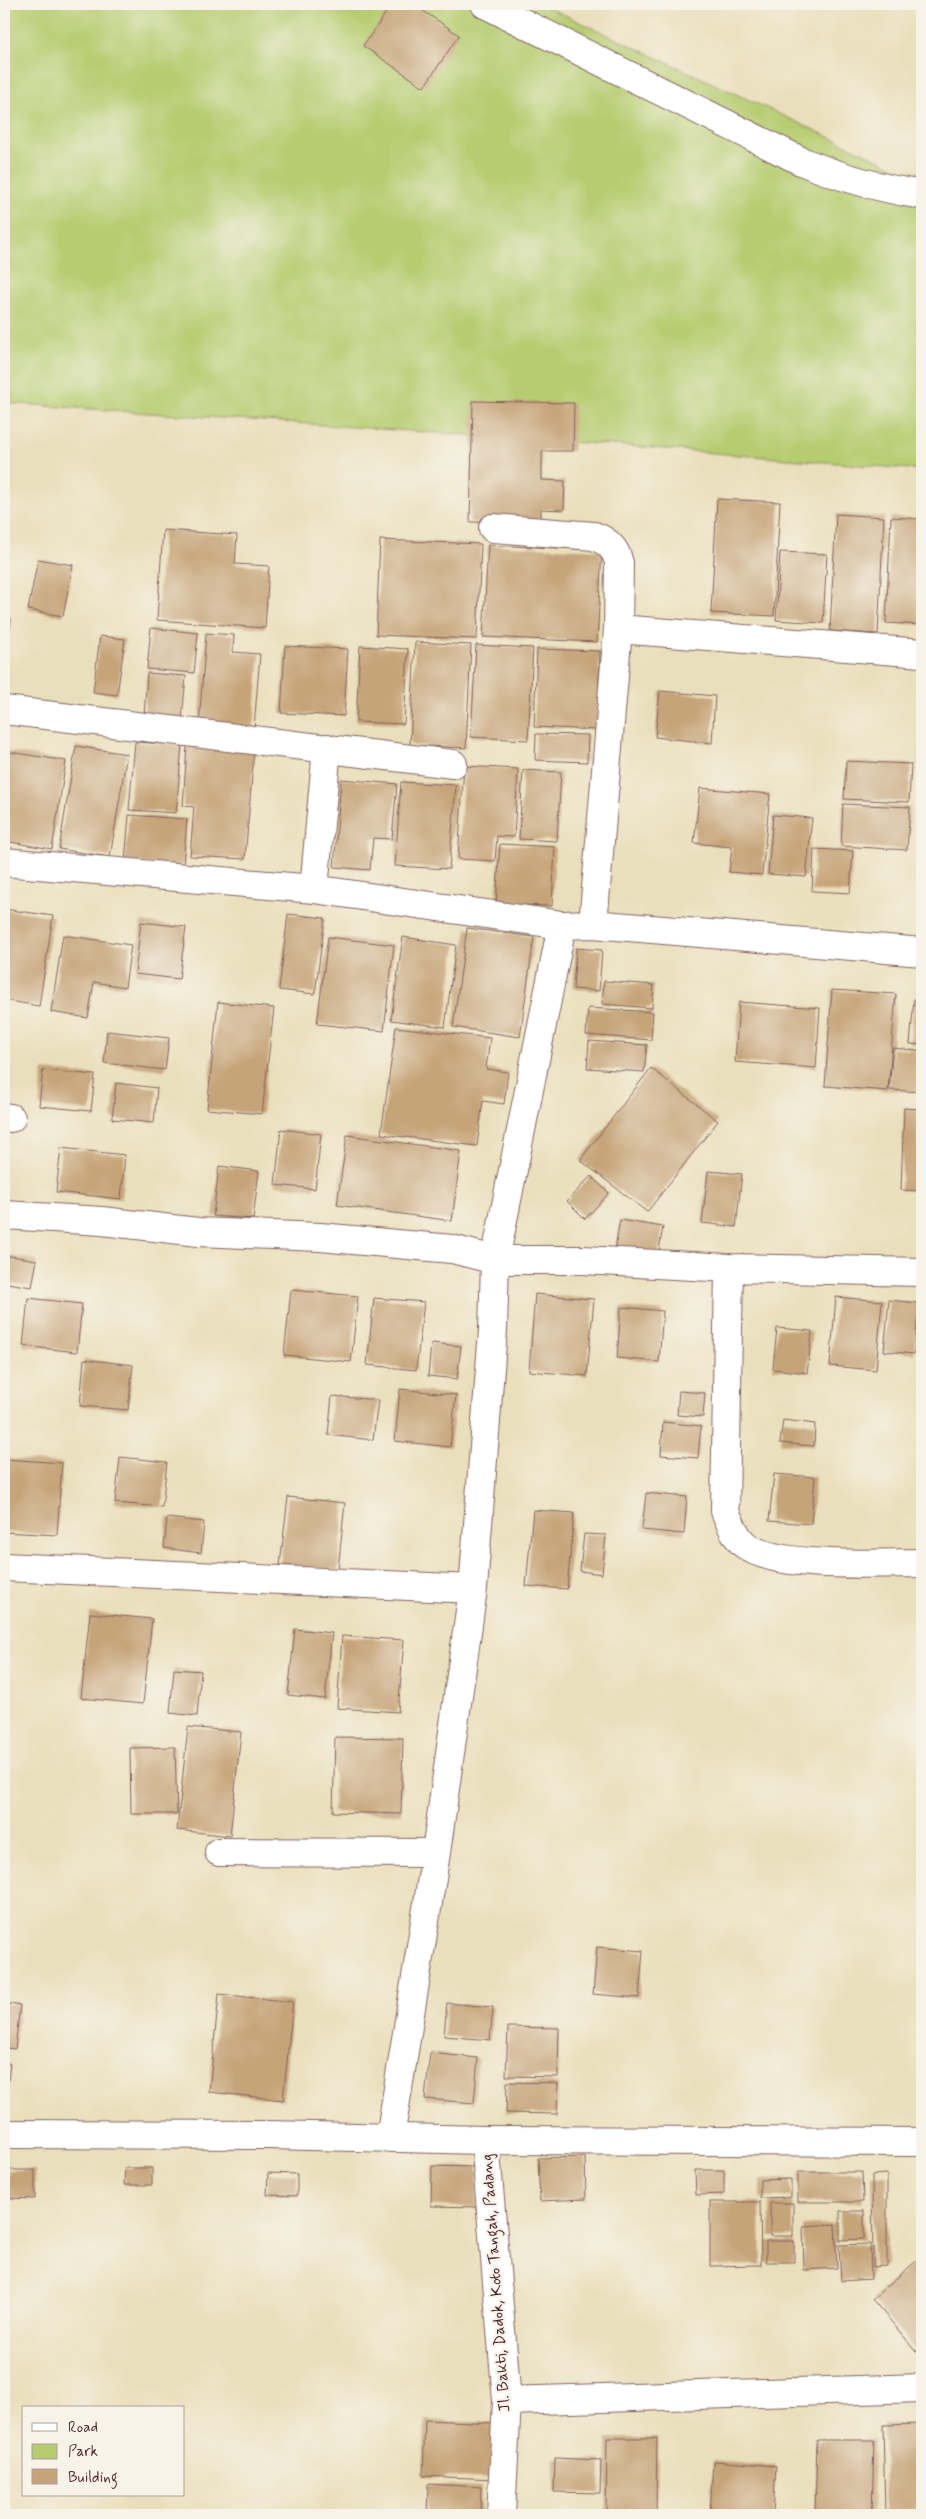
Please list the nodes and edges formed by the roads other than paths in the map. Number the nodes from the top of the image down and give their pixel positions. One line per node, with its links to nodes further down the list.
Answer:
1 (485, 4): 2 (street)
2 (922, 195)
3 (492, 528): 4 (street)
4 (618, 629): 5 (street); 11 (street)
5 (922, 652)
6 (4, 710): 7 (street)
7 (327, 748): 8 (street); 10 (street)
8 (454, 764)
9 (11, 863): 10 (street)
10 (314, 889): 12 (street)
11 (593, 924): 12 (street); 13 (street)
12 (562, 925): 15 (street)
13 (922, 952)
14 (4, 1215): 15 (street)
15 (495, 1260): 16 (street); 20 (street)
16 (729, 1268): 17 (street); 18 (street)
17 (922, 1272)
18 (922, 1563)
19 (4, 1567): 20 (street)
20 (472, 1589): 22 (street)
21 (219, 1852): 22 (street)
22 (436, 1853): 24 (street)
23 (4, 2134): 24 (street)
24 (390, 2138): 25 (street)
25 (485, 2140): 26 (street); 28 (street, Jl. Bakti, Dadok, Koto Tangah, Padang)
26 (922, 2142)
27 (922, 2388): 28 (street)
28 (507, 2401): 29 (street, Jl. Bakti, Dadok, Koto Tangah, Padang)
29 (501, 2515)

